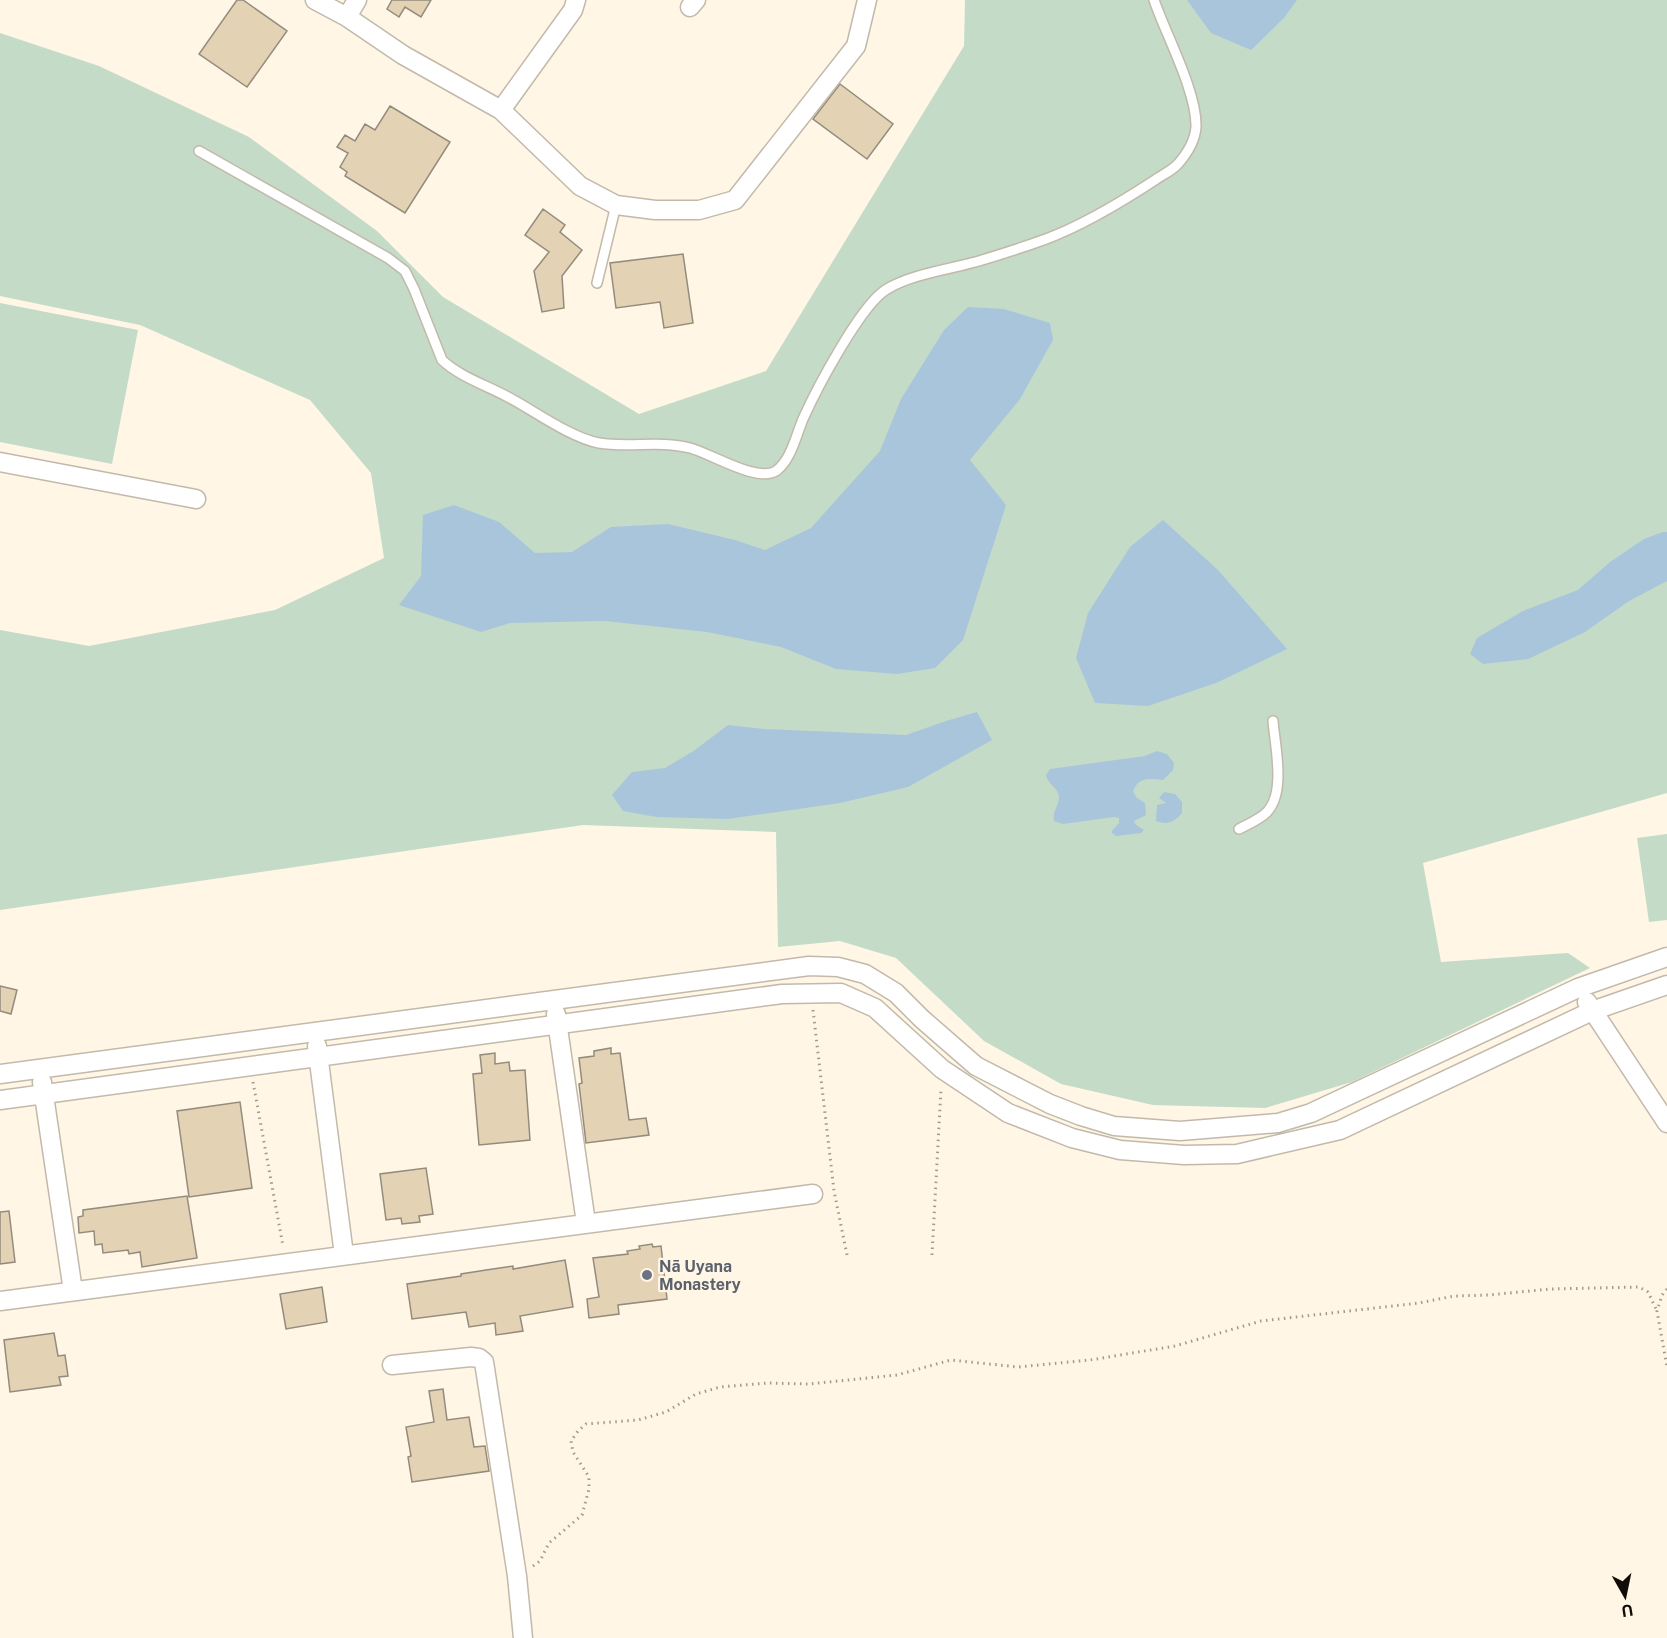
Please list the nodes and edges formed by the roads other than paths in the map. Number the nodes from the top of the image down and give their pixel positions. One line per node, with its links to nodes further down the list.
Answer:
1 (315, 0): 6 (street)
2 (357, 0): 6 (street)
3 (576, 0): 7 (street)
4 (867, 0): 9 (street)
5 (1154, 0): 8 (lane)
6 (347, 17): 7 (street)
7 (501, 110): 9 (street)
8 (200, 151)
9 (616, 205): 10 (lane)
10 (597, 283)
11 (0, 462): 12 (street)
12 (196, 499)
13 (1273, 721): 14 (lane)
14 (1239, 829)
15 (1667, 957): 17 (street)
16 (1667, 985): 19 (street)
17 (1578, 988): 18 (street); 19 (street)
18 (554, 1000): 20 (street); 21 (street)
19 (1592, 1011): 20 (street); 27 (street)
20 (558, 1025): 22 (street); 29 (street)
21 (315, 1032): 22 (street); 23 (street)
22 (319, 1057): 25 (street); 30 (street)
23 (40, 1069): 24 (street); 25 (street)
24 (0, 1074)
25 (44, 1094): 26 (street); 31 (street)
26 (0, 1100)
27 (1667, 1123)
28 (813, 1194): 29 (street)
29 (586, 1223): 30 (street)
30 (344, 1255): 31 (street)
31 (73, 1291): 32 (street)
32 (0, 1301)
33 (392, 1365): 34 (street)
34 (523, 1638)

